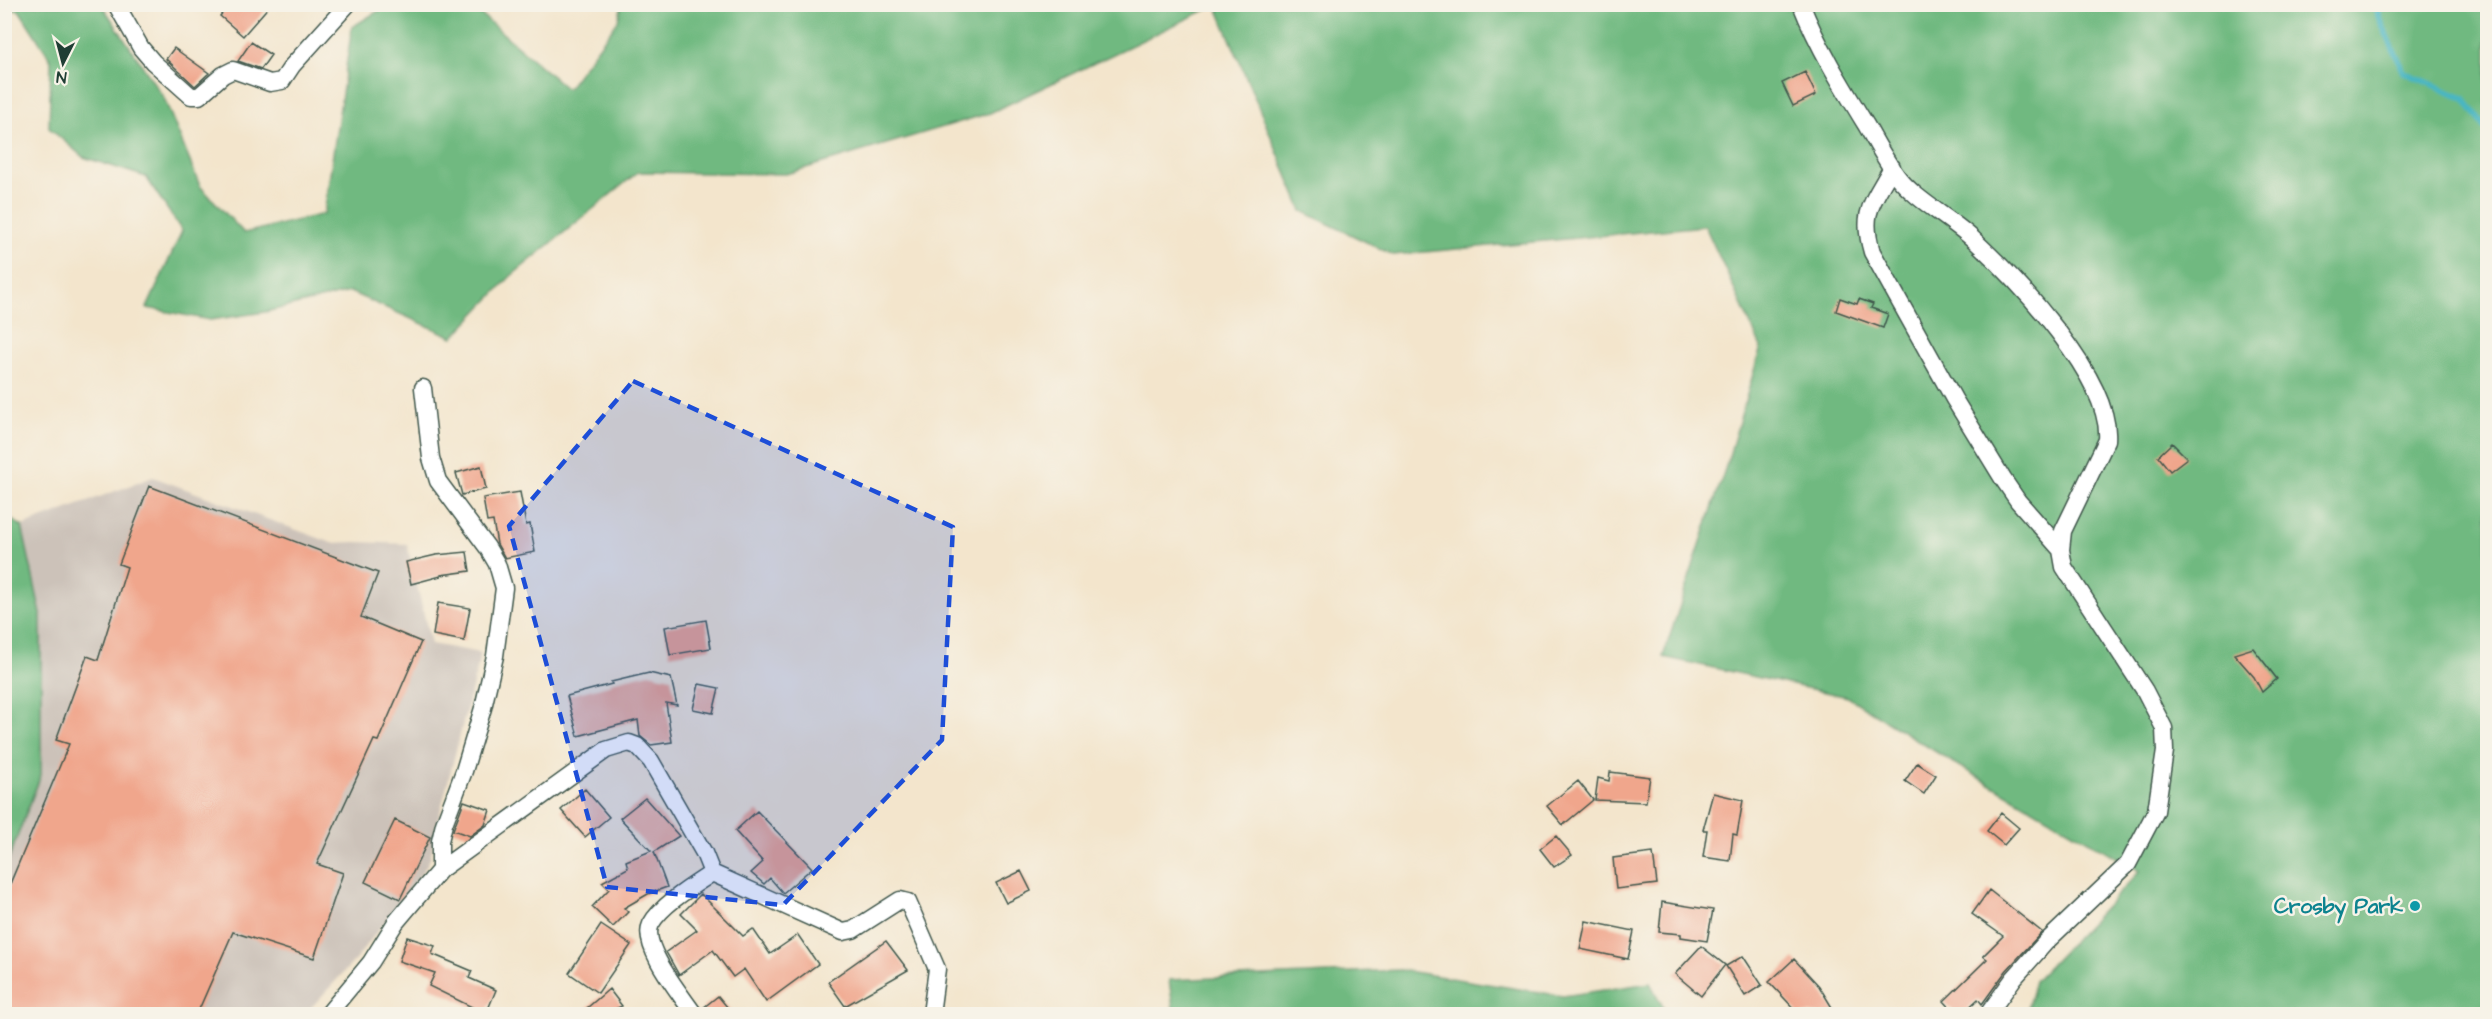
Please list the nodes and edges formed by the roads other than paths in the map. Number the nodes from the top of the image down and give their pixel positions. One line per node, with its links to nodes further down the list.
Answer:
1 (116, 4): 2 (street)
2 (348, 4)
3 (1801, 4): 4 (street)
4 (1892, 167): 6 (street); 6 (street)
5 (423, 388): 7 (street)
6 (2061, 550): 12 (street)
7 (440, 870): 8 (street); 9 (street)
8 (712, 873): 10 (street); 11 (street)
9 (328, 1014)
10 (694, 1014)
11 (931, 1014)
12 (1988, 1014)

